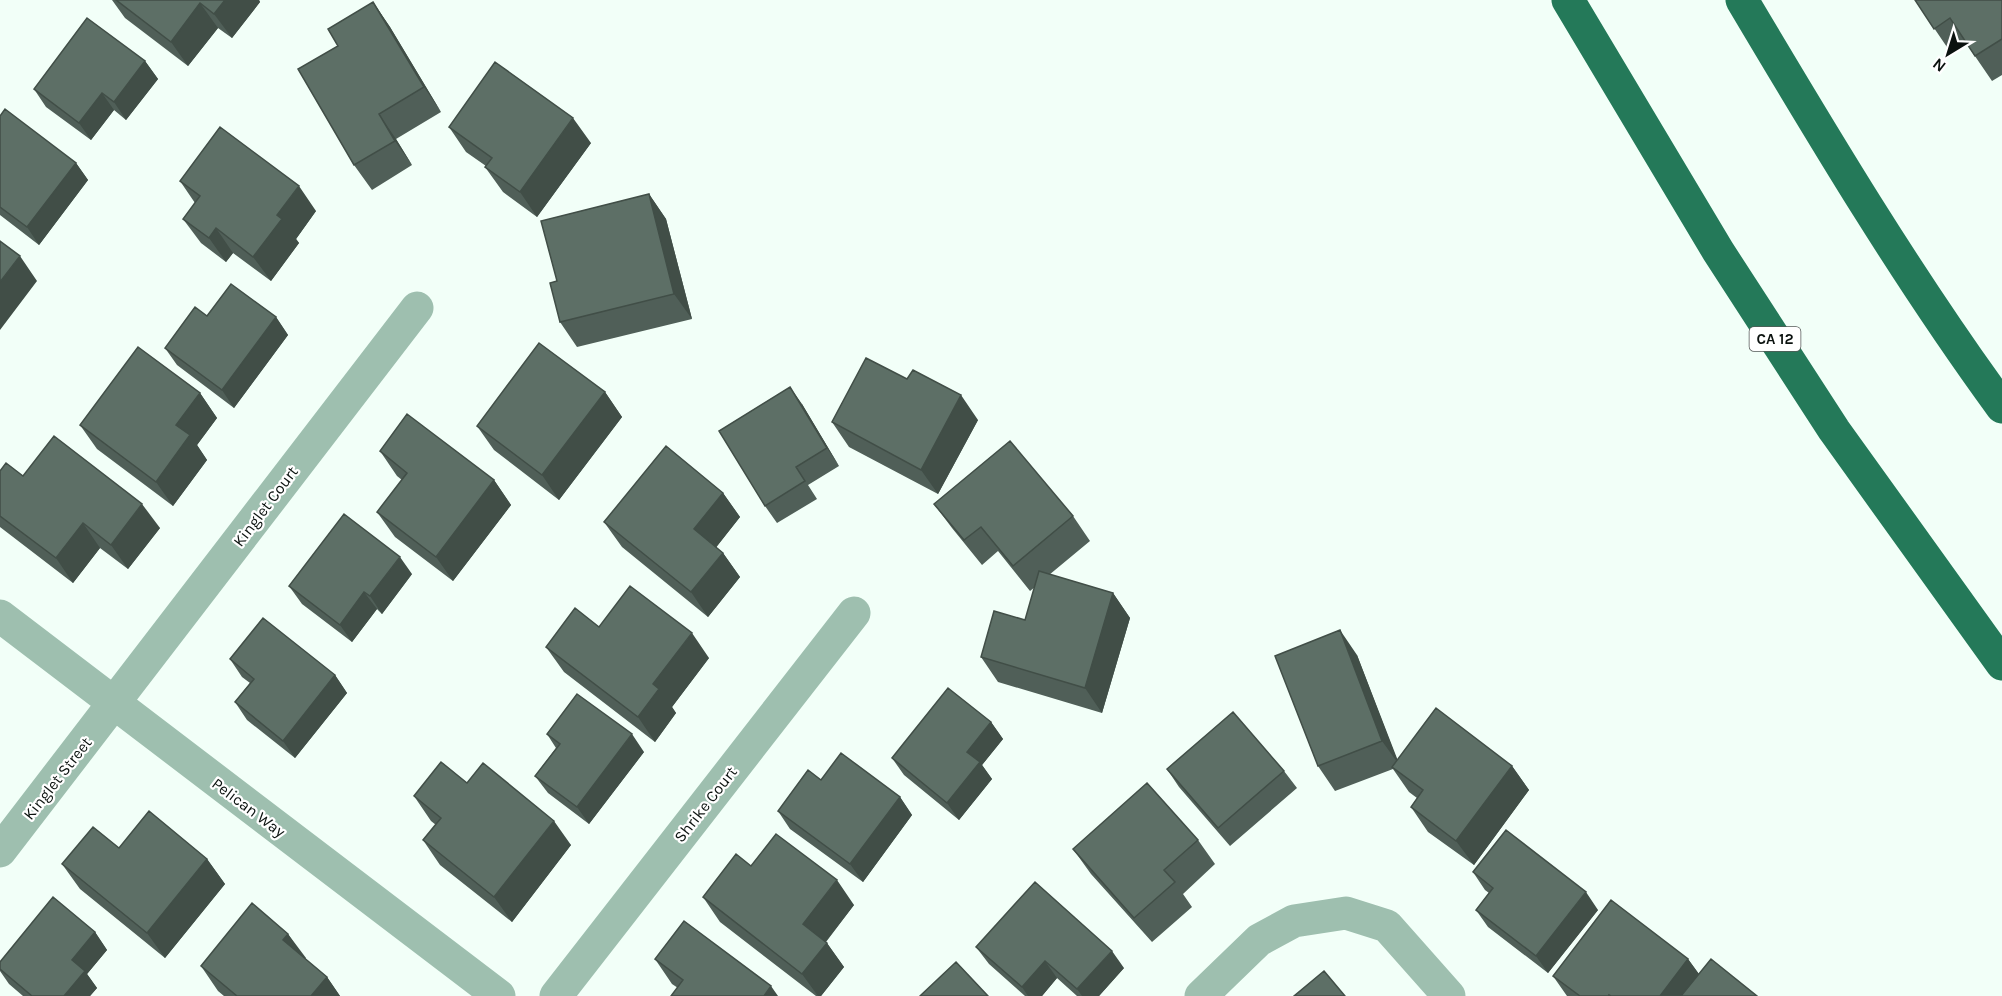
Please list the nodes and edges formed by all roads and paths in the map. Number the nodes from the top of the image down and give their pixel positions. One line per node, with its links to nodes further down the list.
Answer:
1 (1568, 0): 7 (highway, CA 12)
2 (1742, 0): 4 (highway)
3 (417, 308): 8 (street, Kinglet Court)
4 (2002, 407)
5 (854, 613): 11 (street, Shrike Court)
6 (0, 616): 8 (street, Pelican Way)
7 (2002, 664)
8 (114, 705): 9 (street, Kinglet Street); 10 (street, Pelican Way)
9 (0, 851)
10 (499, 996)
11 (556, 996)
12 (1201, 996): 13 (street)
13 (1449, 996)

